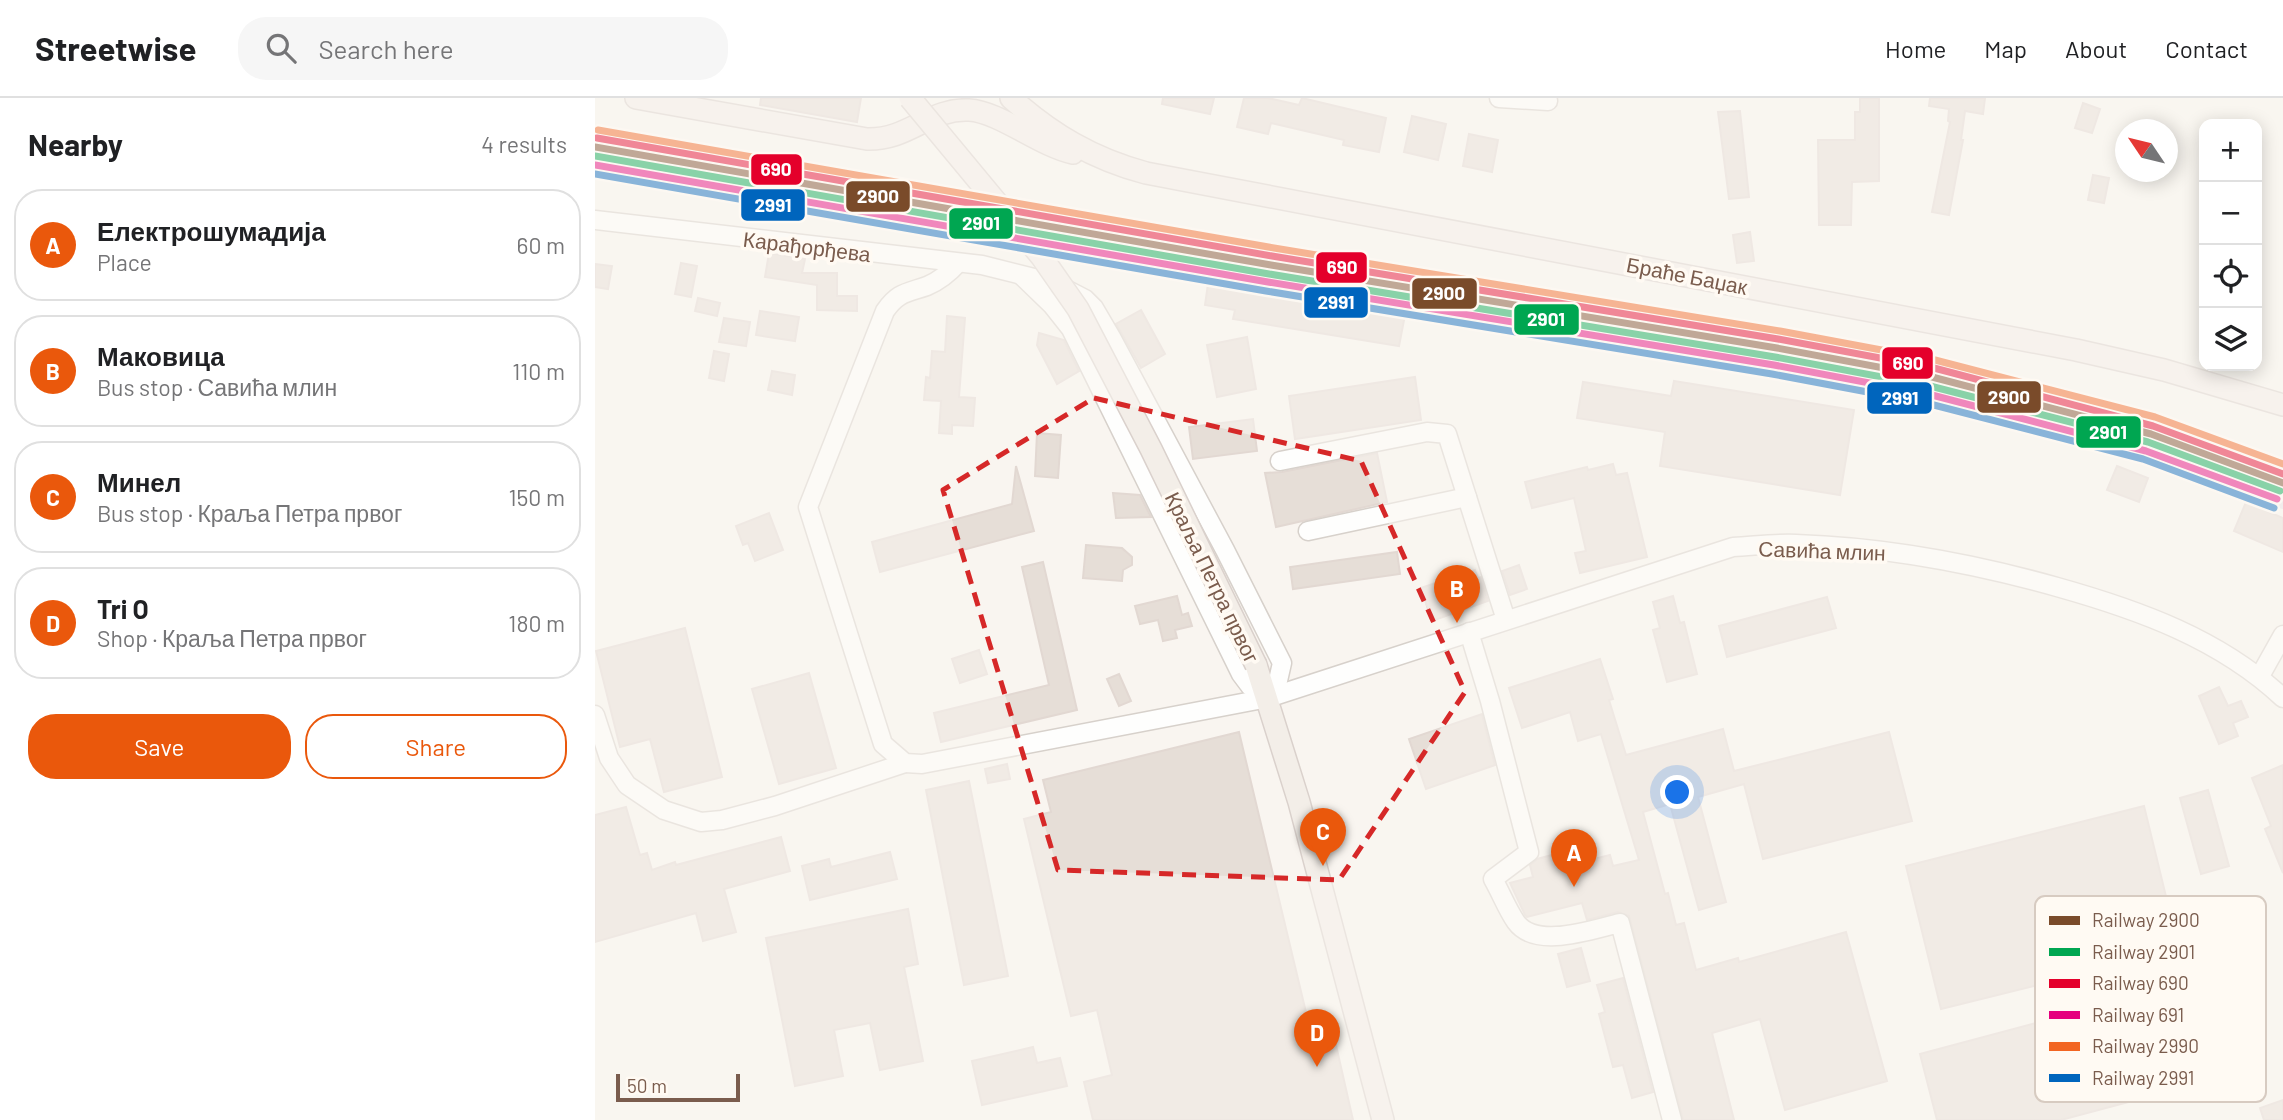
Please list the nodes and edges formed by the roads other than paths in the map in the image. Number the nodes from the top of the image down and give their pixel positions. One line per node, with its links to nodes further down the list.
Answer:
1 (636, 98): 8 (main road, Браће Баџак)
2 (910, 98): 22 (main road, Краља Петра првог, bridge)
3 (956, 98): 8 (street)
4 (977, 98): 9 (main road)
5 (1011, 98): 10 (main road, Браће Баџак)
6 (1499, 98): 7 (street)
7 (1548, 101)
8 (935, 106): 9 (main road, Браће Баџак)
9 (996, 118): 10 (main road, Браће Баџак)
10 (1090, 154): 14 (main road, Браће Баџак)
11 (595, 220): 12 (street, Карађорђева)
12 (958, 263): 13 (street, Карађорђева); 25 (street)
13 (1019, 273): 22 (street); 22 (street, Карађорђева)
14 (2283, 405)
15 (1280, 461): 16 (street)
16 (1467, 496): 17 (street); 18 (street)
17 (1308, 531)
18 (1506, 620): 19 (street, Савића млин); 21 (street, Савића млин)
19 (1469, 632): 22 (street, Савића млин); 27 (street)
20 (2283, 635): 21 (street)
21 (2260, 676): 23 (street, Савића млин)
22 (1268, 698): 25 (street, Савића млин); 26 (main road, Краља Петра првог)
23 (2283, 698)
24 (595, 715): 25 (street, Савића млин)
25 (905, 763)
26 (1384, 1120)
27 (1672, 1120)

